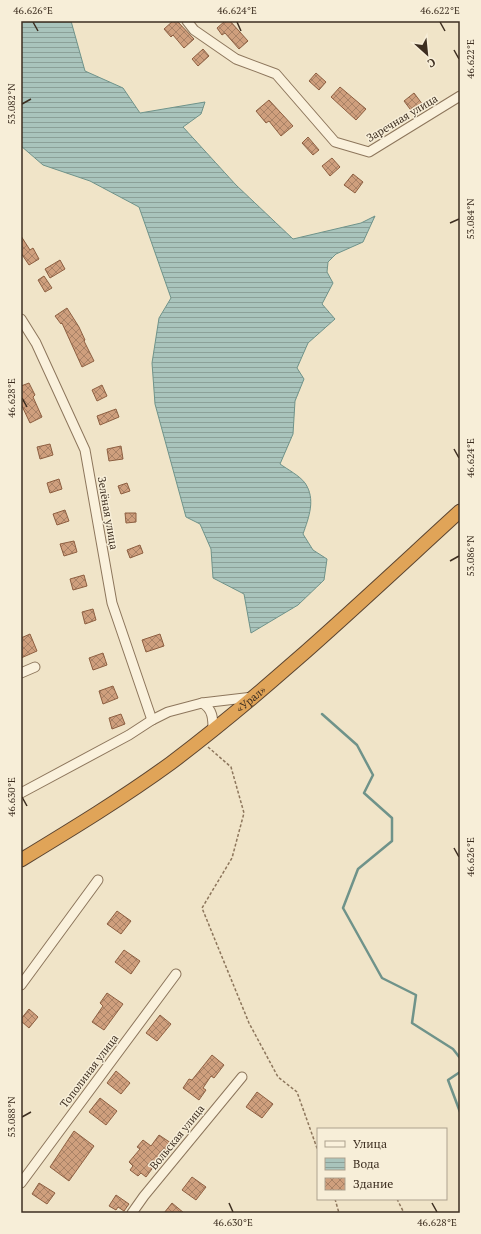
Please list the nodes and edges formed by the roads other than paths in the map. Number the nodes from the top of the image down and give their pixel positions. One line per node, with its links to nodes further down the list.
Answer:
1 (187, 21): 2 (street, Заречная улица)
2 (460, 96)
3 (21, 319): 9 (street, Зелёная улица)
4 (460, 511): 7 (highway, «Урал»)
5 (35, 667): 6 (street)
6 (21, 673)
7 (254, 697): 8 (street); 10 (highway, «Урал»)
8 (202, 703): 9 (street); 10 (street)
9 (152, 720): 11 (street)
10 (214, 730): 12 (highway, «Урал»)
11 (21, 793)
12 (21, 860)
13 (98, 880): 15 (street)
14 (176, 974): 17 (street, Тополиная улица)
15 (21, 985)
16 (242, 1077): 18 (street, Вольская улица)
17 (21, 1183)
18 (132, 1213)

